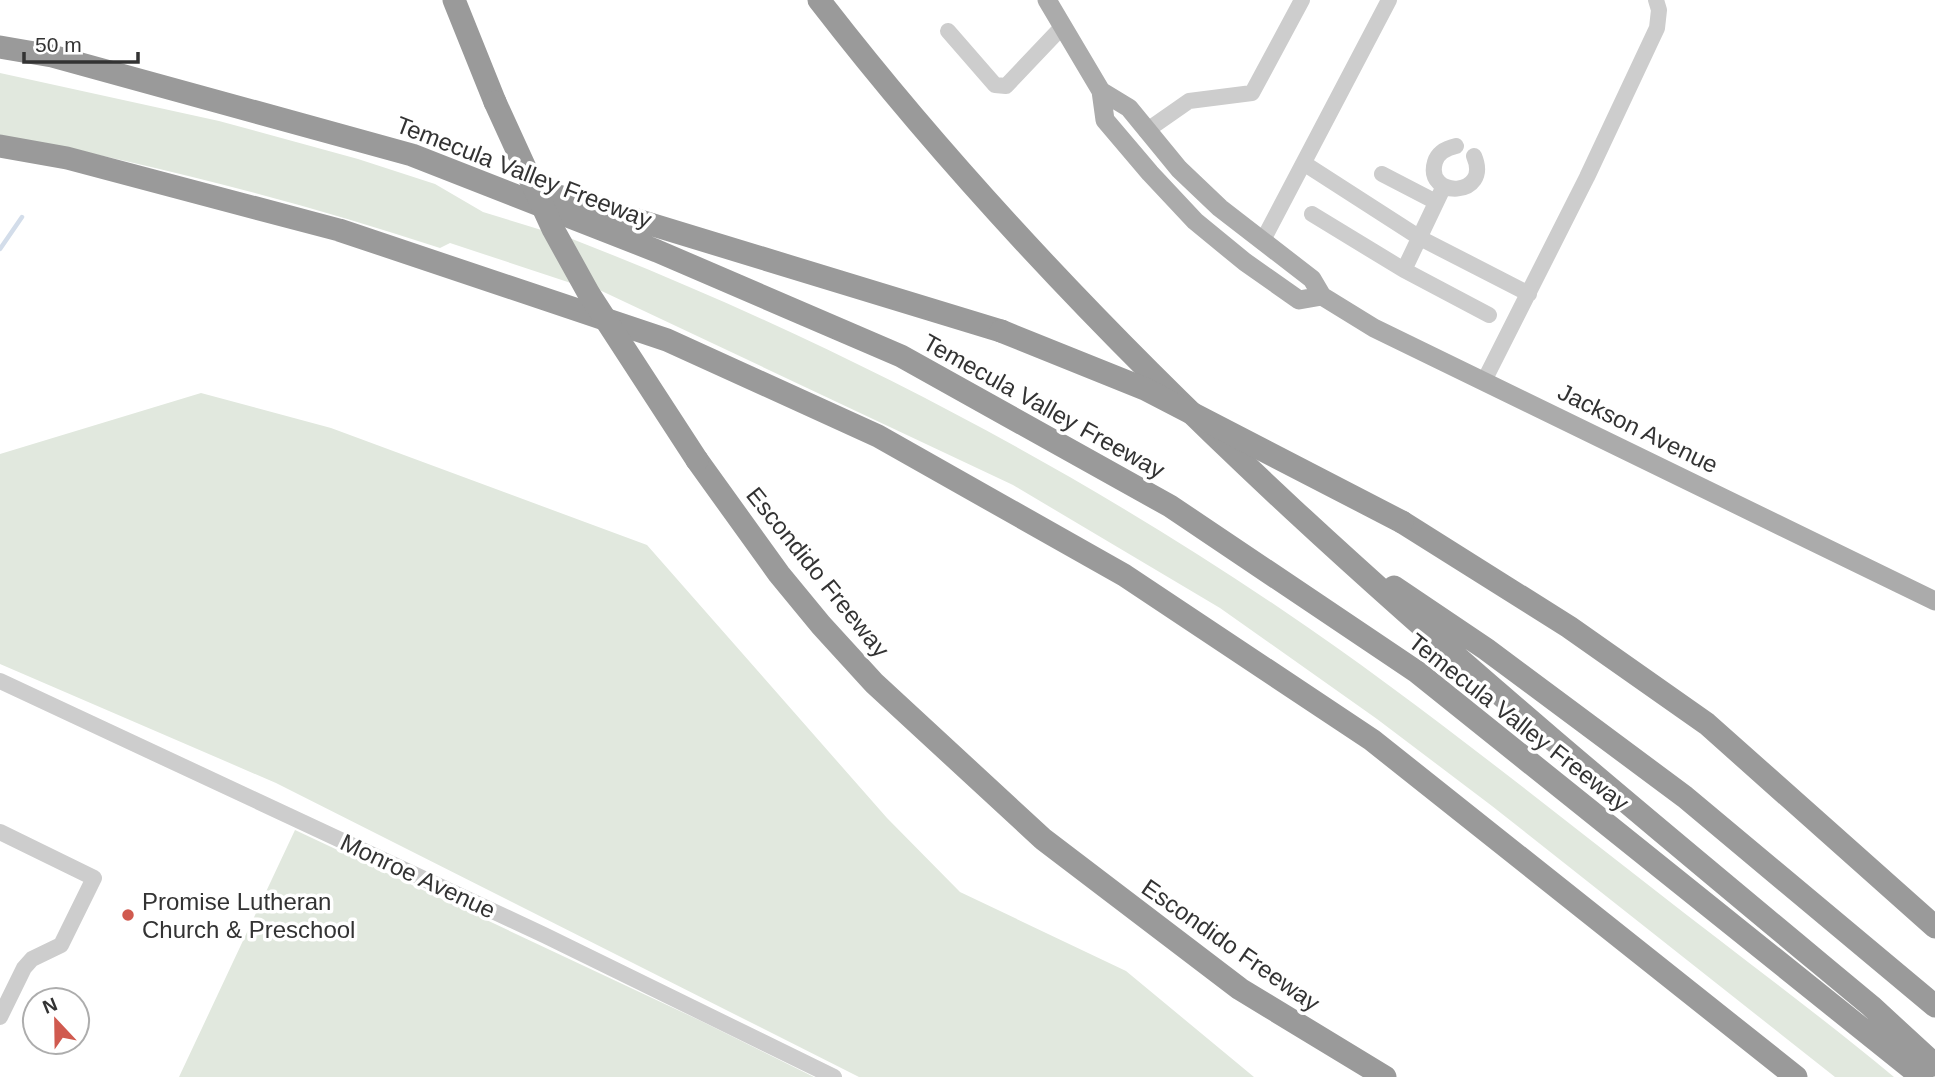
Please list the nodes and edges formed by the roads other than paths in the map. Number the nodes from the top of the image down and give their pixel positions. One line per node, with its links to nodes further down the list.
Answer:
1 (454, 0): 38 (highway, Escondido Freeway, bridge)
2 (819, 0): 29 (highway)
3 (1047, 0): 7 (main road, Jackson Avenue)
4 (1303, 0): 11 (street)
5 (1389, 0): 17 (street)
6 (1656, 0): 25 (street)
7 (1062, 27): 8 (street); 10 (main road, Jackson Avenue)
8 (948, 32)
9 (0, 47): 15 (highway, Temecula Valley Freeway)
10 (1101, 91): 11 (main road, Jackson Avenue); 14 (main road, Jackson Avenue)
11 (1146, 131): 23 (main road, Jackson Avenue)
12 (0, 146): 39 (highway)
13 (1457, 146): 19 (street)
14 (1130, 150): 23 (main road); 26 (main road, Jackson Avenue)
15 (412, 155): 33 (highway, bridge); 40 (highway, Temecula Valley Freeway)
16 (1474, 156): 19 (street)
17 (1305, 164): 22 (street); 23 (street)
18 (1382, 173): 20 (street)
19 (1444, 186): 20 (street)
20 (1436, 202): 22 (street)
21 (1312, 214): 24 (street)
22 (1420, 238): 24 (street); 25 (street)
23 (1262, 243): 26 (main road, Jackson Avenue)
24 (1404, 270): 27 (street)
25 (1529, 293): 28 (street)
26 (1322, 296): 28 (main road, Jackson Avenue)
27 (1489, 315)
28 (1484, 381): 30 (main road, Jackson Avenue)
29 (1333, 547): 34 (highway); 36 (highway)
30 (1935, 601)
31 (0, 681): 37 (street, Monroe Avenue)
32 (0, 832): 35 (street)
33 (1935, 928)
34 (1935, 1006)
35 (0, 1017)
36 (1935, 1065)
37 (834, 1077)
38 (1385, 1077)
39 (1796, 1077)
40 (1922, 1077)

